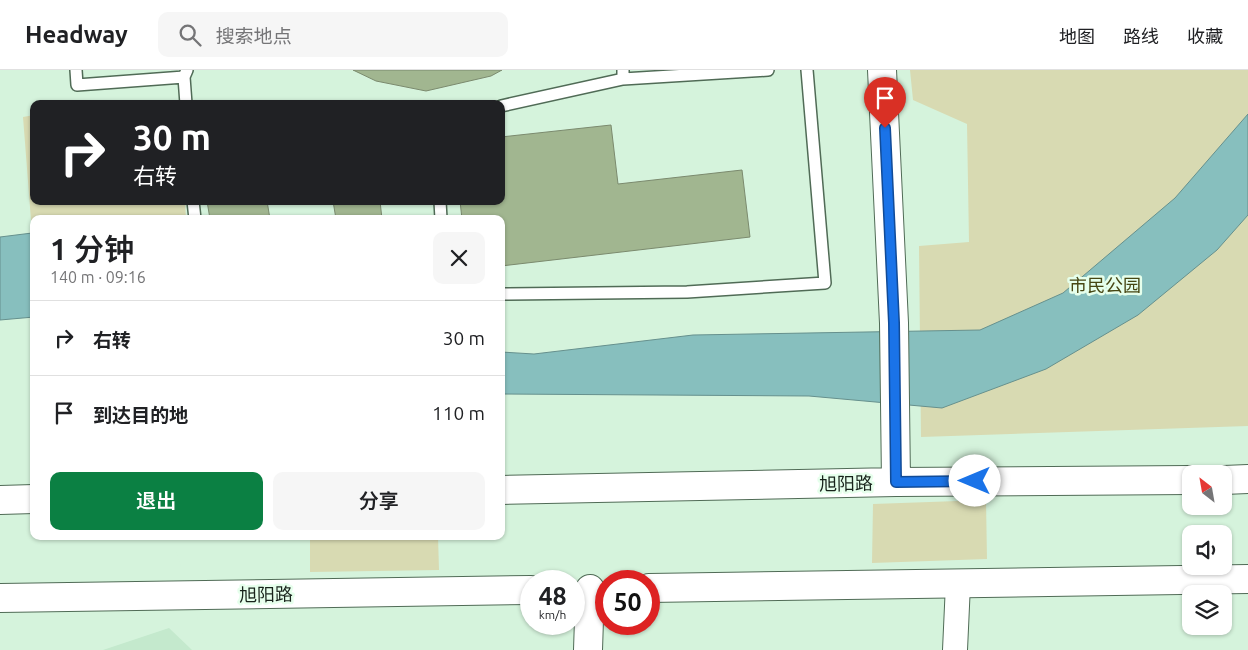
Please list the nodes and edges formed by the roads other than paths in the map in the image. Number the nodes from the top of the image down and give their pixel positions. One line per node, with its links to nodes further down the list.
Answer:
1 (76, 70): 5 (lane)
2 (768, 70): 6 (lane)
3 (807, 70): 9 (lane)
4 (882, 70): 13 (main road)
5 (186, 73): 7 (lane)
6 (623, 74): 8 (lane)
7 (186, 100)
8 (505, 105)
9 (505, 294)
10 (1182, 480): 13 (main road, 旭阳路)
11 (1232, 480): 12 (main road)
12 (1248, 480)
13 (896, 482): 14 (main road, 旭阳路)
14 (505, 490)
15 (30, 499): 16 (main road)
16 (0, 500)
17 (1248, 580): 18 (main road)
18 (958, 584): 19 (main road); 24 (street)
19 (660, 588)
20 (590, 589): 23 (main road)
21 (520, 590): 22 (main road, 旭阳路)
22 (0, 598)
23 (588, 650)
24 (955, 650)

